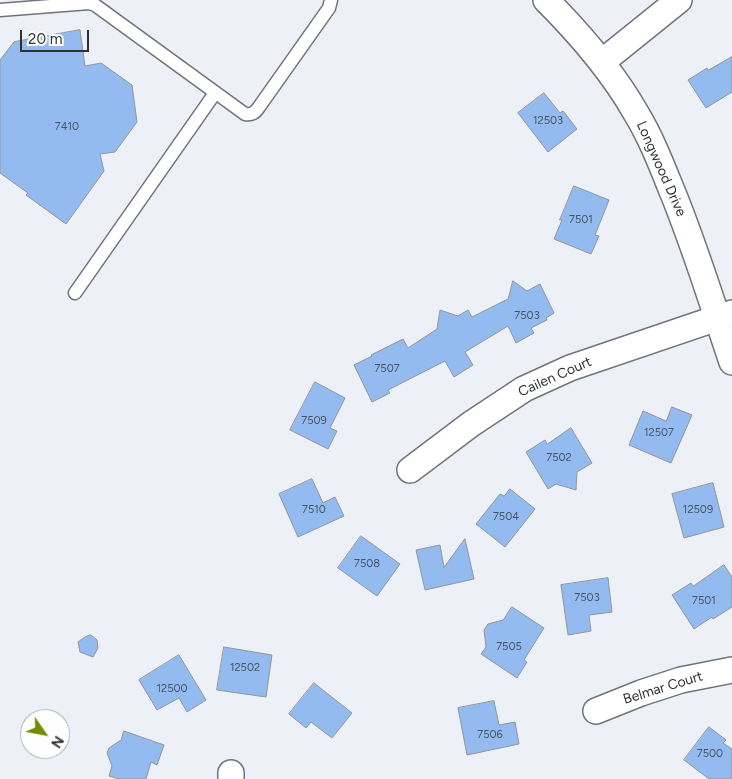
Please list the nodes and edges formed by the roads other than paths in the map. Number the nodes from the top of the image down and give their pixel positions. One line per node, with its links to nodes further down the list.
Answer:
1 (331, 0): 7 (lane)
2 (546, 0): 6 (street, Longwood Drive)
3 (679, 0): 6 (street)
4 (30, 4): 5 (lane); 7 (lane)
5 (0, 10)
6 (602, 62): 9 (street, Longwood Drive)
7 (215, 92): 8 (lane)
8 (75, 293)
9 (724, 315): 10 (street, Longwood Drive); 11 (street, Cailen Court)
10 (732, 362)
11 (410, 470)
12 (732, 670): 13 (street, Belmar Court)
13 (596, 711)

